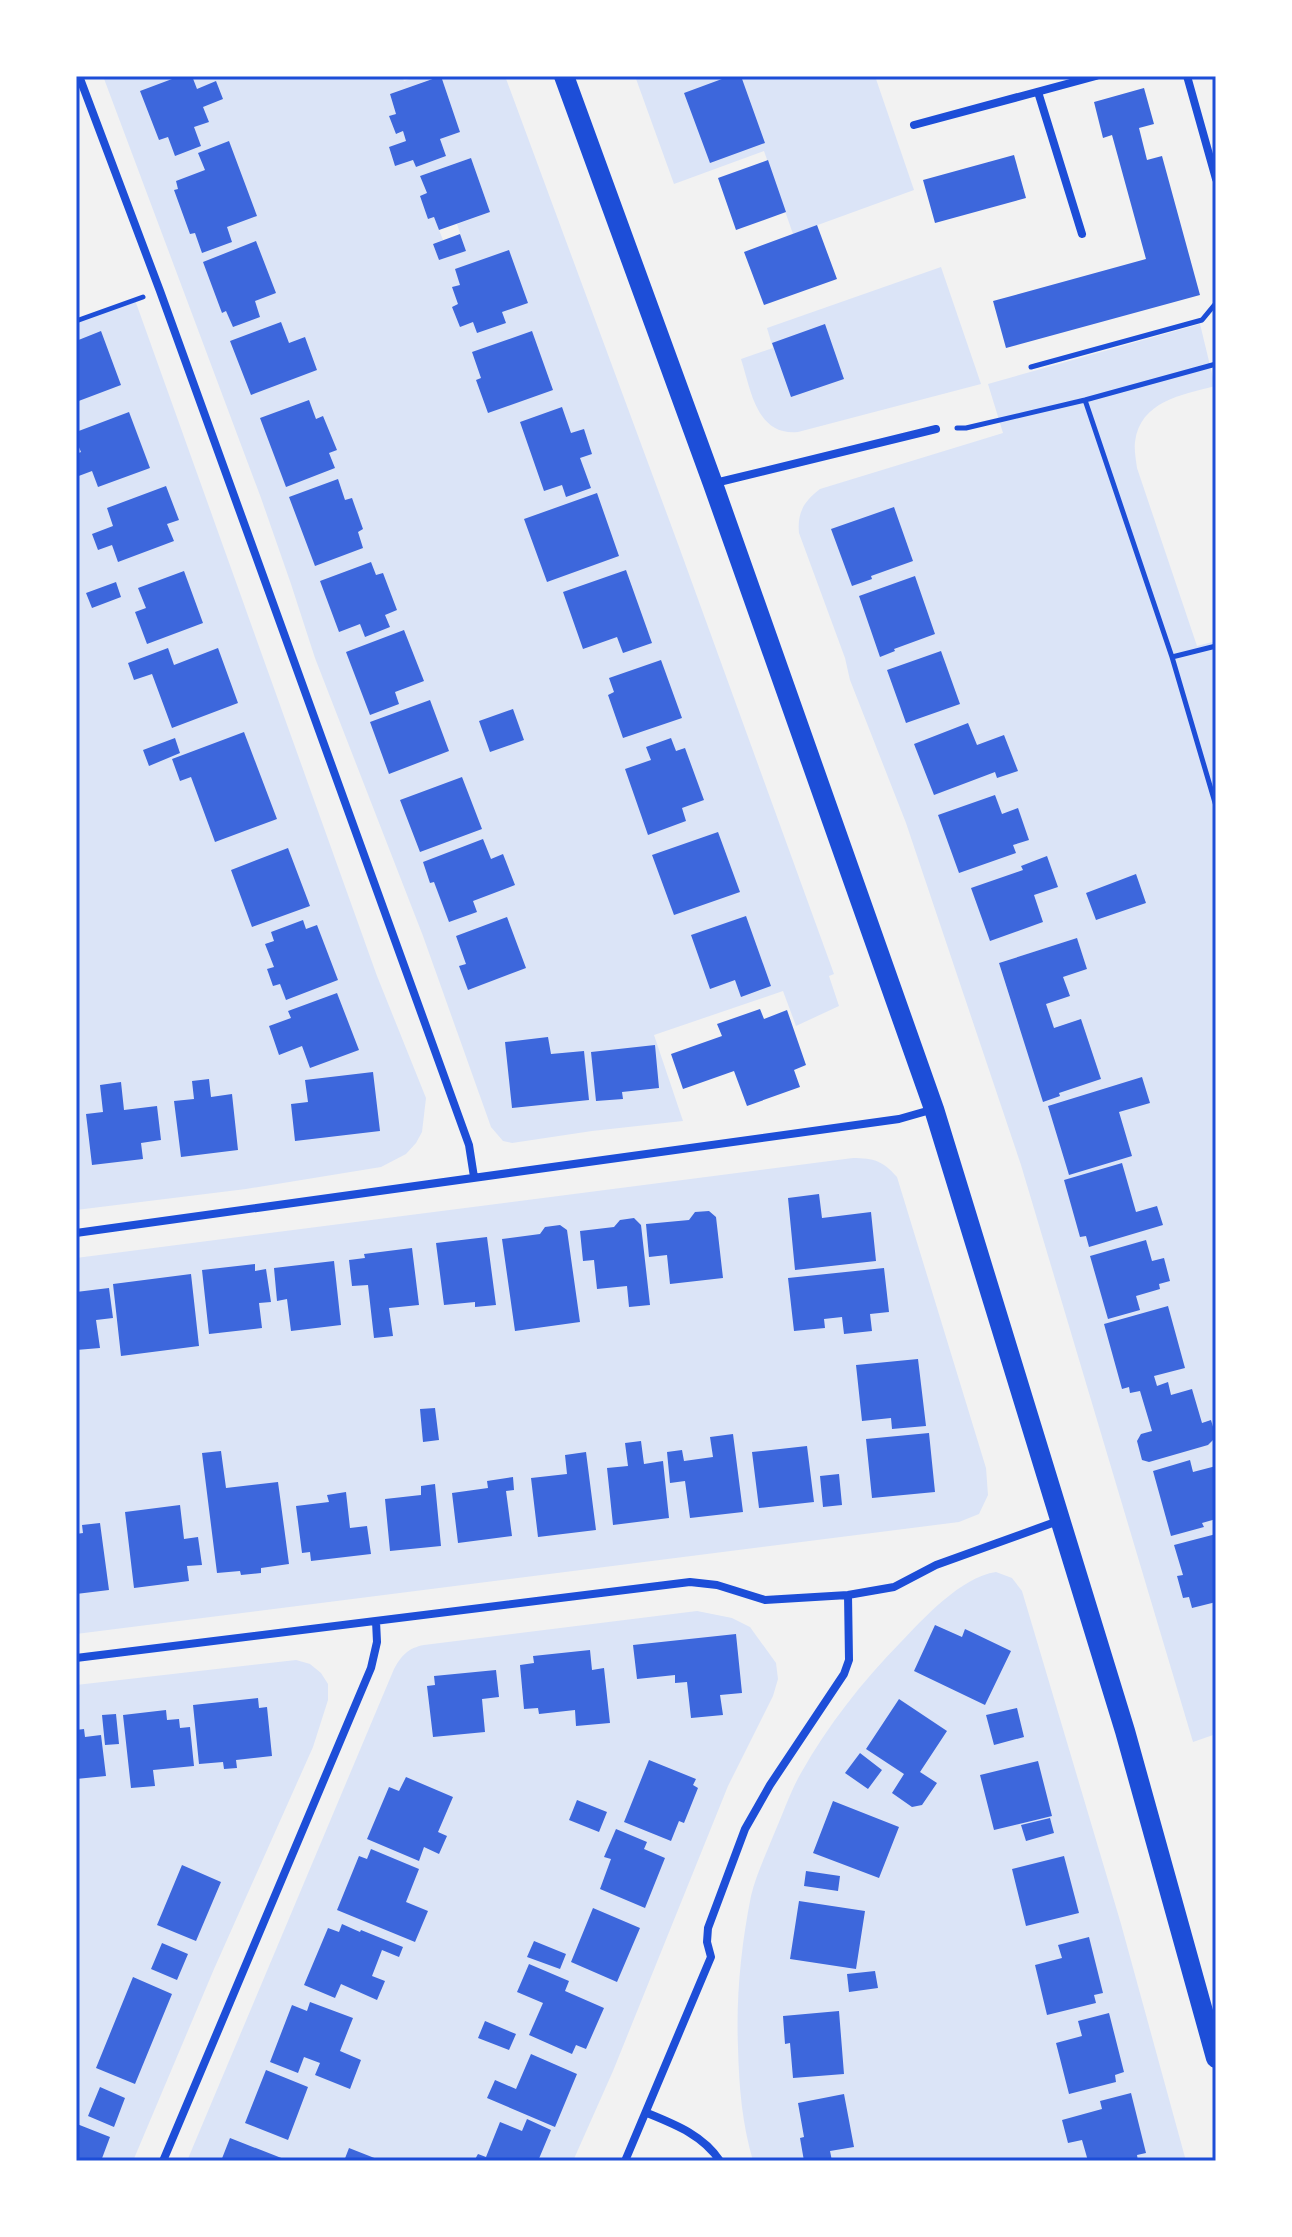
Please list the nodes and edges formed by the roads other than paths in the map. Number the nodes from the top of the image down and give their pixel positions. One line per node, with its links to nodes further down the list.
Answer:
1 (79, 76): 12 (street)
2 (564, 76): 10 (main road)
3 (1096, 76): 5 (street)
4 (1187, 76): 7 (street)
5 (1038, 92): 6 (street); 8 (street)
6 (914, 125)
7 (1216, 179)
8 (1082, 234)
9 (936, 429): 10 (street)
10 (713, 484): 11 (main road)
11 (934, 1109): 12 (street); 14 (main road)
12 (474, 1177): 13 (street)
13 (76, 1233)
14 (1061, 1520): 15 (street); 18 (main road)
15 (848, 1595): 16 (street); 19 (street)
16 (376, 1621): 17 (street); 20 (street)
17 (76, 1658)
18 (1216, 2058)
19 (647, 2113): 21 (street); 22 (street)
20 (163, 2161)
21 (625, 2161)
22 (720, 2161)

